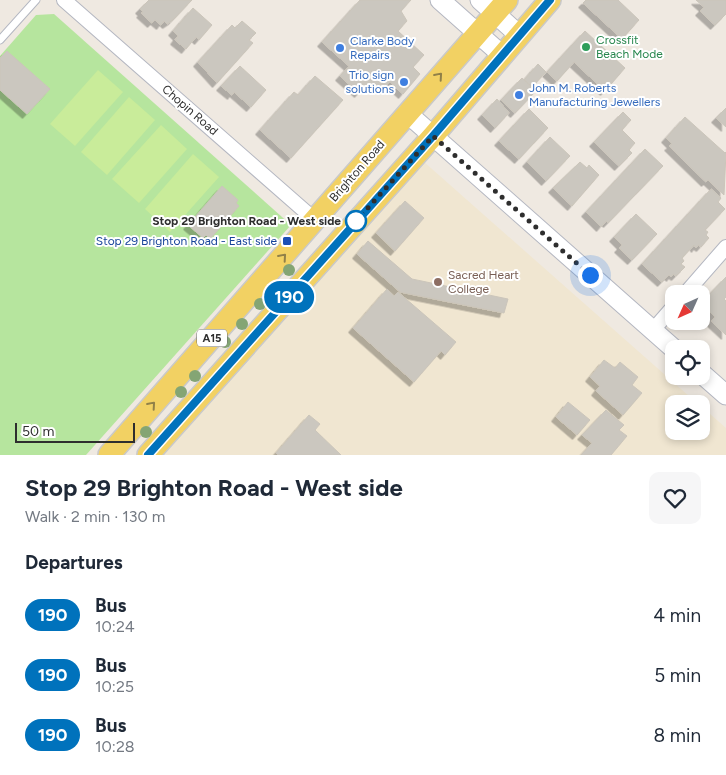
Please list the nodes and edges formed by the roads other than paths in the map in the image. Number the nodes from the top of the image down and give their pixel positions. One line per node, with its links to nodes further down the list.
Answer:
1 (36, 0): 8 (lane)
2 (64, 0): 12 (street, Chopin Road)
3 (440, 0): 6 (street)
4 (550, 0): 7 (main road, A15)
5 (494, 4): 6 (main road, Brighton Road / A15); 7 (street)
6 (477, 33): 9 (street); 10 (main road, Brighton Road / A15, one-way to 6)
7 (519, 35): 9 (main road, A15)
8 (0, 40)
9 (502, 55): 11 (main road, A15)
10 (407, 113): 11 (street); 12 (main road, Brighton Road / A15)
11 (433, 136): 16 (street); 21 (main road, A15)
12 (315, 220): 20 (main road, Brighton Road / A15, one-way to 12)
13 (726, 247): 14 (street)
14 (693, 285)
15 (665, 316): 16 (street)
16 (653, 330): 17 (street)
17 (665, 341)
18 (710, 381): 19 (street)
19 (726, 395)
20 (109, 455)
21 (148, 455)

